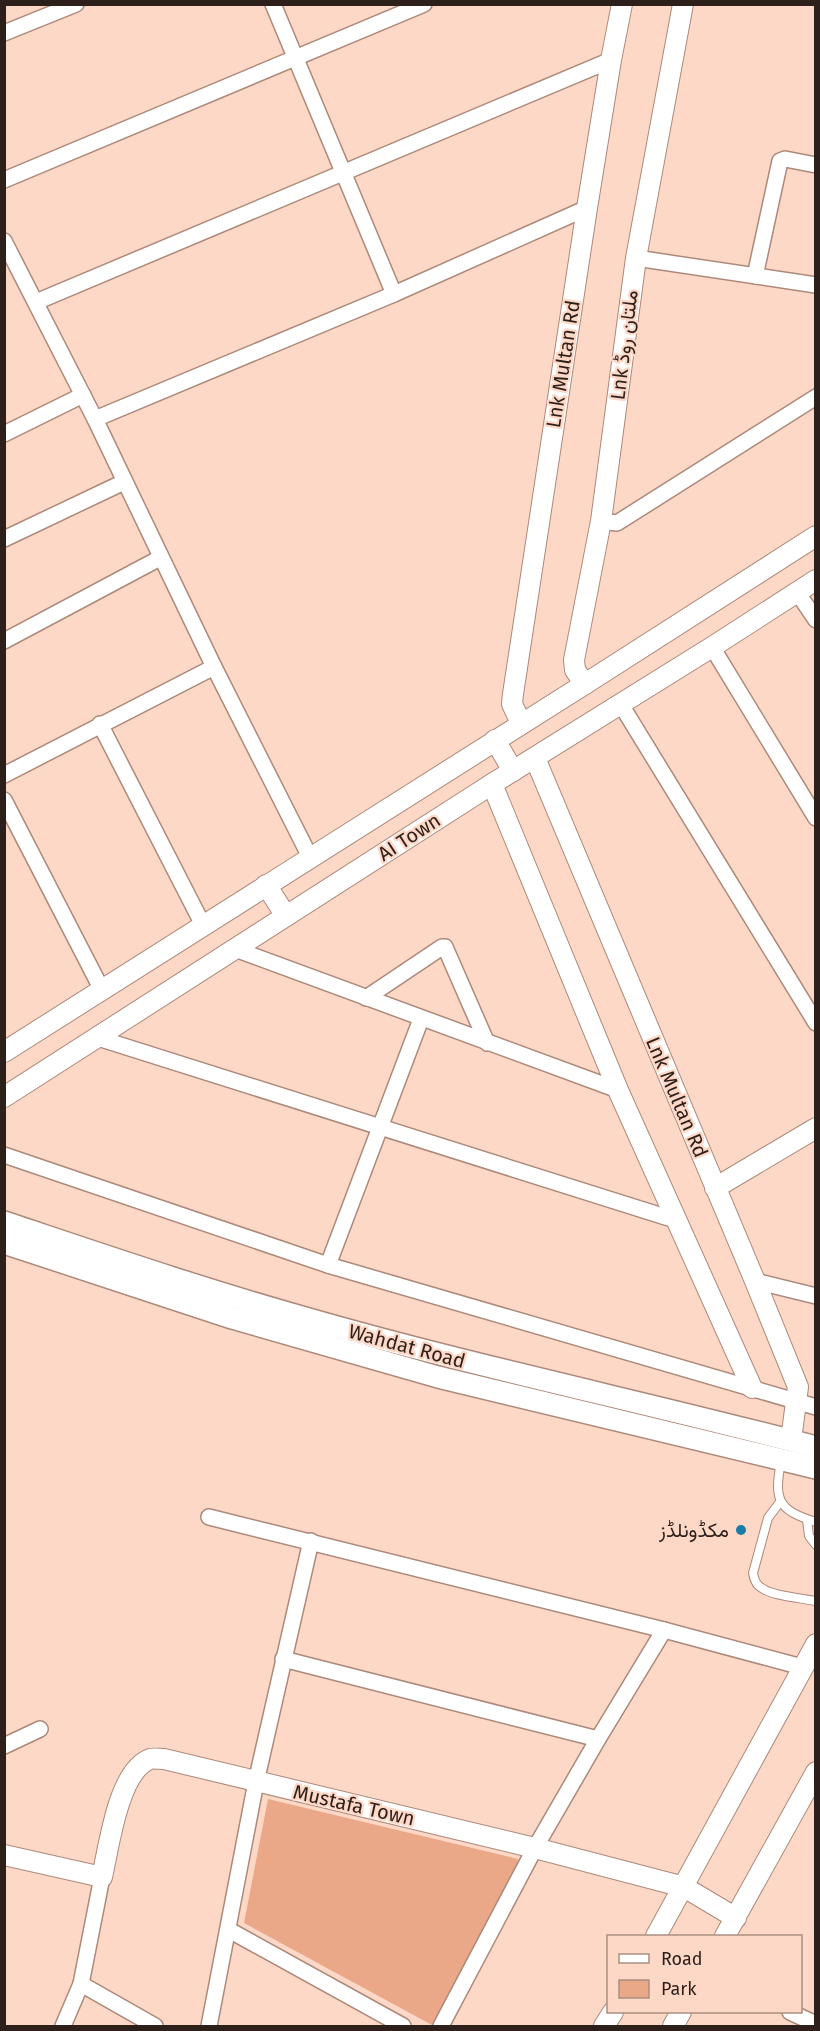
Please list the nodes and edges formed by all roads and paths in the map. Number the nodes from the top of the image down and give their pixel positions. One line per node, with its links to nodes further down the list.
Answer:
1 (76, 4): 6 (street)
2 (273, 4): 7 (street)
3 (424, 4): 7 (street)
4 (622, 4): 8 (street, Lnk Multan Rd)
5 (683, 4): 14 (street, Lnk ملتان روڈ)
6 (4, 33)
7 (296, 58): 10 (street); 11 (street)
8 (611, 60): 10 (street); 12 (street, Lnk Multan Rd)
9 (816, 165): 15 (street)
10 (343, 172): 17 (street); 18 (street)
11 (4, 180)
12 (587, 208): 17 (street); 36 (street, Lnk Multan Rd)
13 (4, 241): 18 (street)
14 (636, 258): 15 (street); 24 (street, Lnk ملتان روڈ)
15 (755, 276): 16 (street)
16 (816, 285)
17 (394, 294): 21 (street)
18 (36, 302): 19 (street)
19 (83, 394): 21 (street); 22 (street)
20 (816, 397): 24 (street)
21 (95, 419): 23 (street)
22 (4, 434)
23 (124, 482): 26 (street); 27 (street)
24 (601, 521): 34 (street, Lnk ملتان روڈ)
25 (816, 536): 34 (street)
26 (4, 539)
27 (160, 558): 31 (street); 33 (street)
28 (816, 580): 29 (street, AI Town)
29 (797, 592): 30 (street); 32 (street, AI Town)
30 (816, 620)
31 (4, 641)
32 (712, 647): 35 (street, AI Town); 44 (street)
33 (213, 668): 37 (street); 45 (street)
34 (585, 684): 36 (street)
35 (620, 703): 39 (street, AI Town); 53 (street)
36 (521, 723): 38 (street)
37 (100, 724): 41 (street); 48 (street)
38 (495, 740): 40 (street); 45 (street)
39 (535, 758): 40 (street, AI Town); 62 (street, Lnk Multan Rd)
40 (513, 771): 42 (street, AI Town)
41 (4, 775)
42 (492, 784): 47 (street, AI Town); 57 (street)
43 (4, 800): 50 (street)
44 (816, 818)
45 (310, 857): 46 (street)
46 (266, 885): 47 (street); 48 (street)
47 (286, 916): 49 (street, AI Town)
48 (203, 925): 50 (street)
49 (235, 949): 51 (street); 54 (street, AI Town)
50 (102, 990): 56 (street)
51 (366, 998): 52 (street); 55 (street)
52 (421, 1019): 55 (street); 59 (street)
53 (816, 1023)
54 (98, 1038): 58 (street, AI Town); 59 (street)
55 (487, 1043): 57 (street)
56 (8, 1046)
57 (618, 1090): 63 (street)
58 (4, 1097)
59 (380, 1126): 63 (street); 66 (street)
60 (816, 1128): 62 (street)
61 (4, 1155): 66 (street)
62 (715, 1188): 67 (street, Lnk Multan Rd)
63 (675, 1220): 69 (street)
64 (4, 1222): 71 (main road, Wahdat Road)
65 (4, 1244): 73 (main road, Wahdat Road)
66 (328, 1265): 69 (street)
67 (755, 1281): 68 (street); 70 (street, Lnk Multan Rd)
68 (812, 1292)
69 (752, 1388): 70 (street)
70 (806, 1405): 71 (street, Lnk Multan Rd)
71 (791, 1440): 72 (main road, Wahdat Road)
72 (816, 1447)
73 (781, 1460): 74 (main road, Wahdat Road); 75 (lane)
74 (816, 1468)
75 (780, 1502): 77 (lane); 80 (lane)
76 (209, 1517): 78 (street)
77 (811, 1521): 79 (lane)
78 (311, 1541): 81 (street); 83 (street)
79 (816, 1545)
80 (815, 1600)
81 (664, 1630): 84 (street); 86 (street)
82 (816, 1644): 84 (street)
83 (283, 1659): 86 (street); 89 (street)
84 (802, 1667): 93 (street)
85 (40, 1729): 87 (street)
86 (598, 1739): 90 (street)
87 (4, 1746)
88 (816, 1772): 94 (street)
89 (256, 1782): 90 (street, Mustafa Town); 92 (street, Mustafa Town); 95 (street)
90 (535, 1848): 93 (street, Mustafa Town); 106 (street)
91 (4, 1855): 92 (street)
92 (102, 1877): 98 (street)
93 (684, 1887): 94 (street, Mustafa Town); 96 (street)
94 (736, 1918): 97 (street)
95 (229, 1930): 104 (street); 105 (street)
96 (657, 1935)
97 (726, 1935)
98 (81, 1984): 102 (street); 103 (street)
99 (612, 2013): 107 (street)
100 (792, 2013): 101 (street)
101 (816, 2024)
102 (63, 2026)
103 (155, 2026)
104 (209, 2026)
105 (403, 2026)
106 (441, 2026)
107 (604, 2026)

